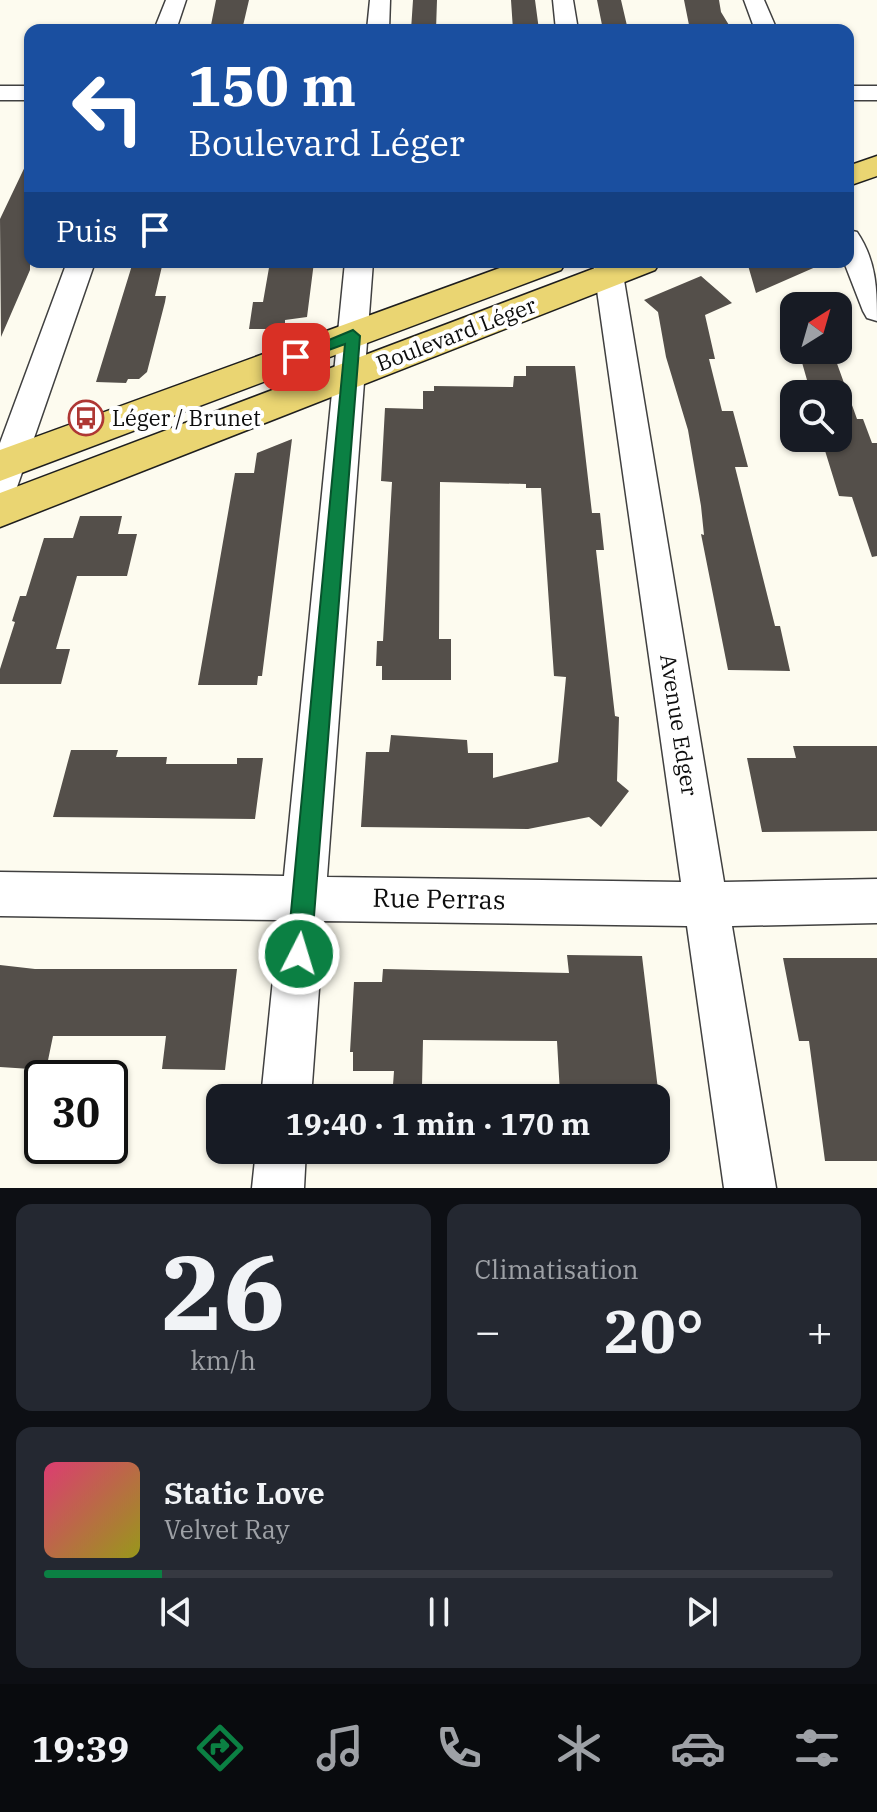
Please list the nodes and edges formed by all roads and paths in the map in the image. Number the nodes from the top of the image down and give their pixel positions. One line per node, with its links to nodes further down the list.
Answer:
1 (176, 0): 5 (street)
2 (380, 0): 6 (street)
3 (563, 0): 7 (street)
4 (754, 0): 8 (street)
5 (167, 24)
6 (378, 24)
7 (566, 24)
8 (764, 24)
9 (0, 93): 10 (street)
10 (24, 93)
11 (854, 93): 12 (street)
12 (877, 93)
13 (877, 165): 14 (main road)
14 (854, 175)
15 (854, 253): 21 (street)
16 (79, 268): 24 (street)
17 (359, 268): 22 (street)
18 (533, 268): 22 (main road, Boulevard Léger)
19 (616, 268): 23 (main road, Boulevard Léger)
20 (619, 268): 29 (street, Avenue Edger)
21 (877, 311)
22 (353, 336): 23 (street); 24 (main road, Boulevard Léger)
23 (349, 375): 25 (main road, Boulevard Léger); 27 (street)
24 (3, 472)
25 (0, 510)
26 (0, 894): 27 (street, Rue Perras)
27 (304, 896): 29 (street, Rue Perras); 30 (street)
28 (877, 901): 29 (street, Rue Perras)
29 (707, 904): 33 (street, Avenue Edger)
30 (287, 1084)
31 (280, 1164): 32 (street)
32 (278, 1188)
33 (750, 1188)

